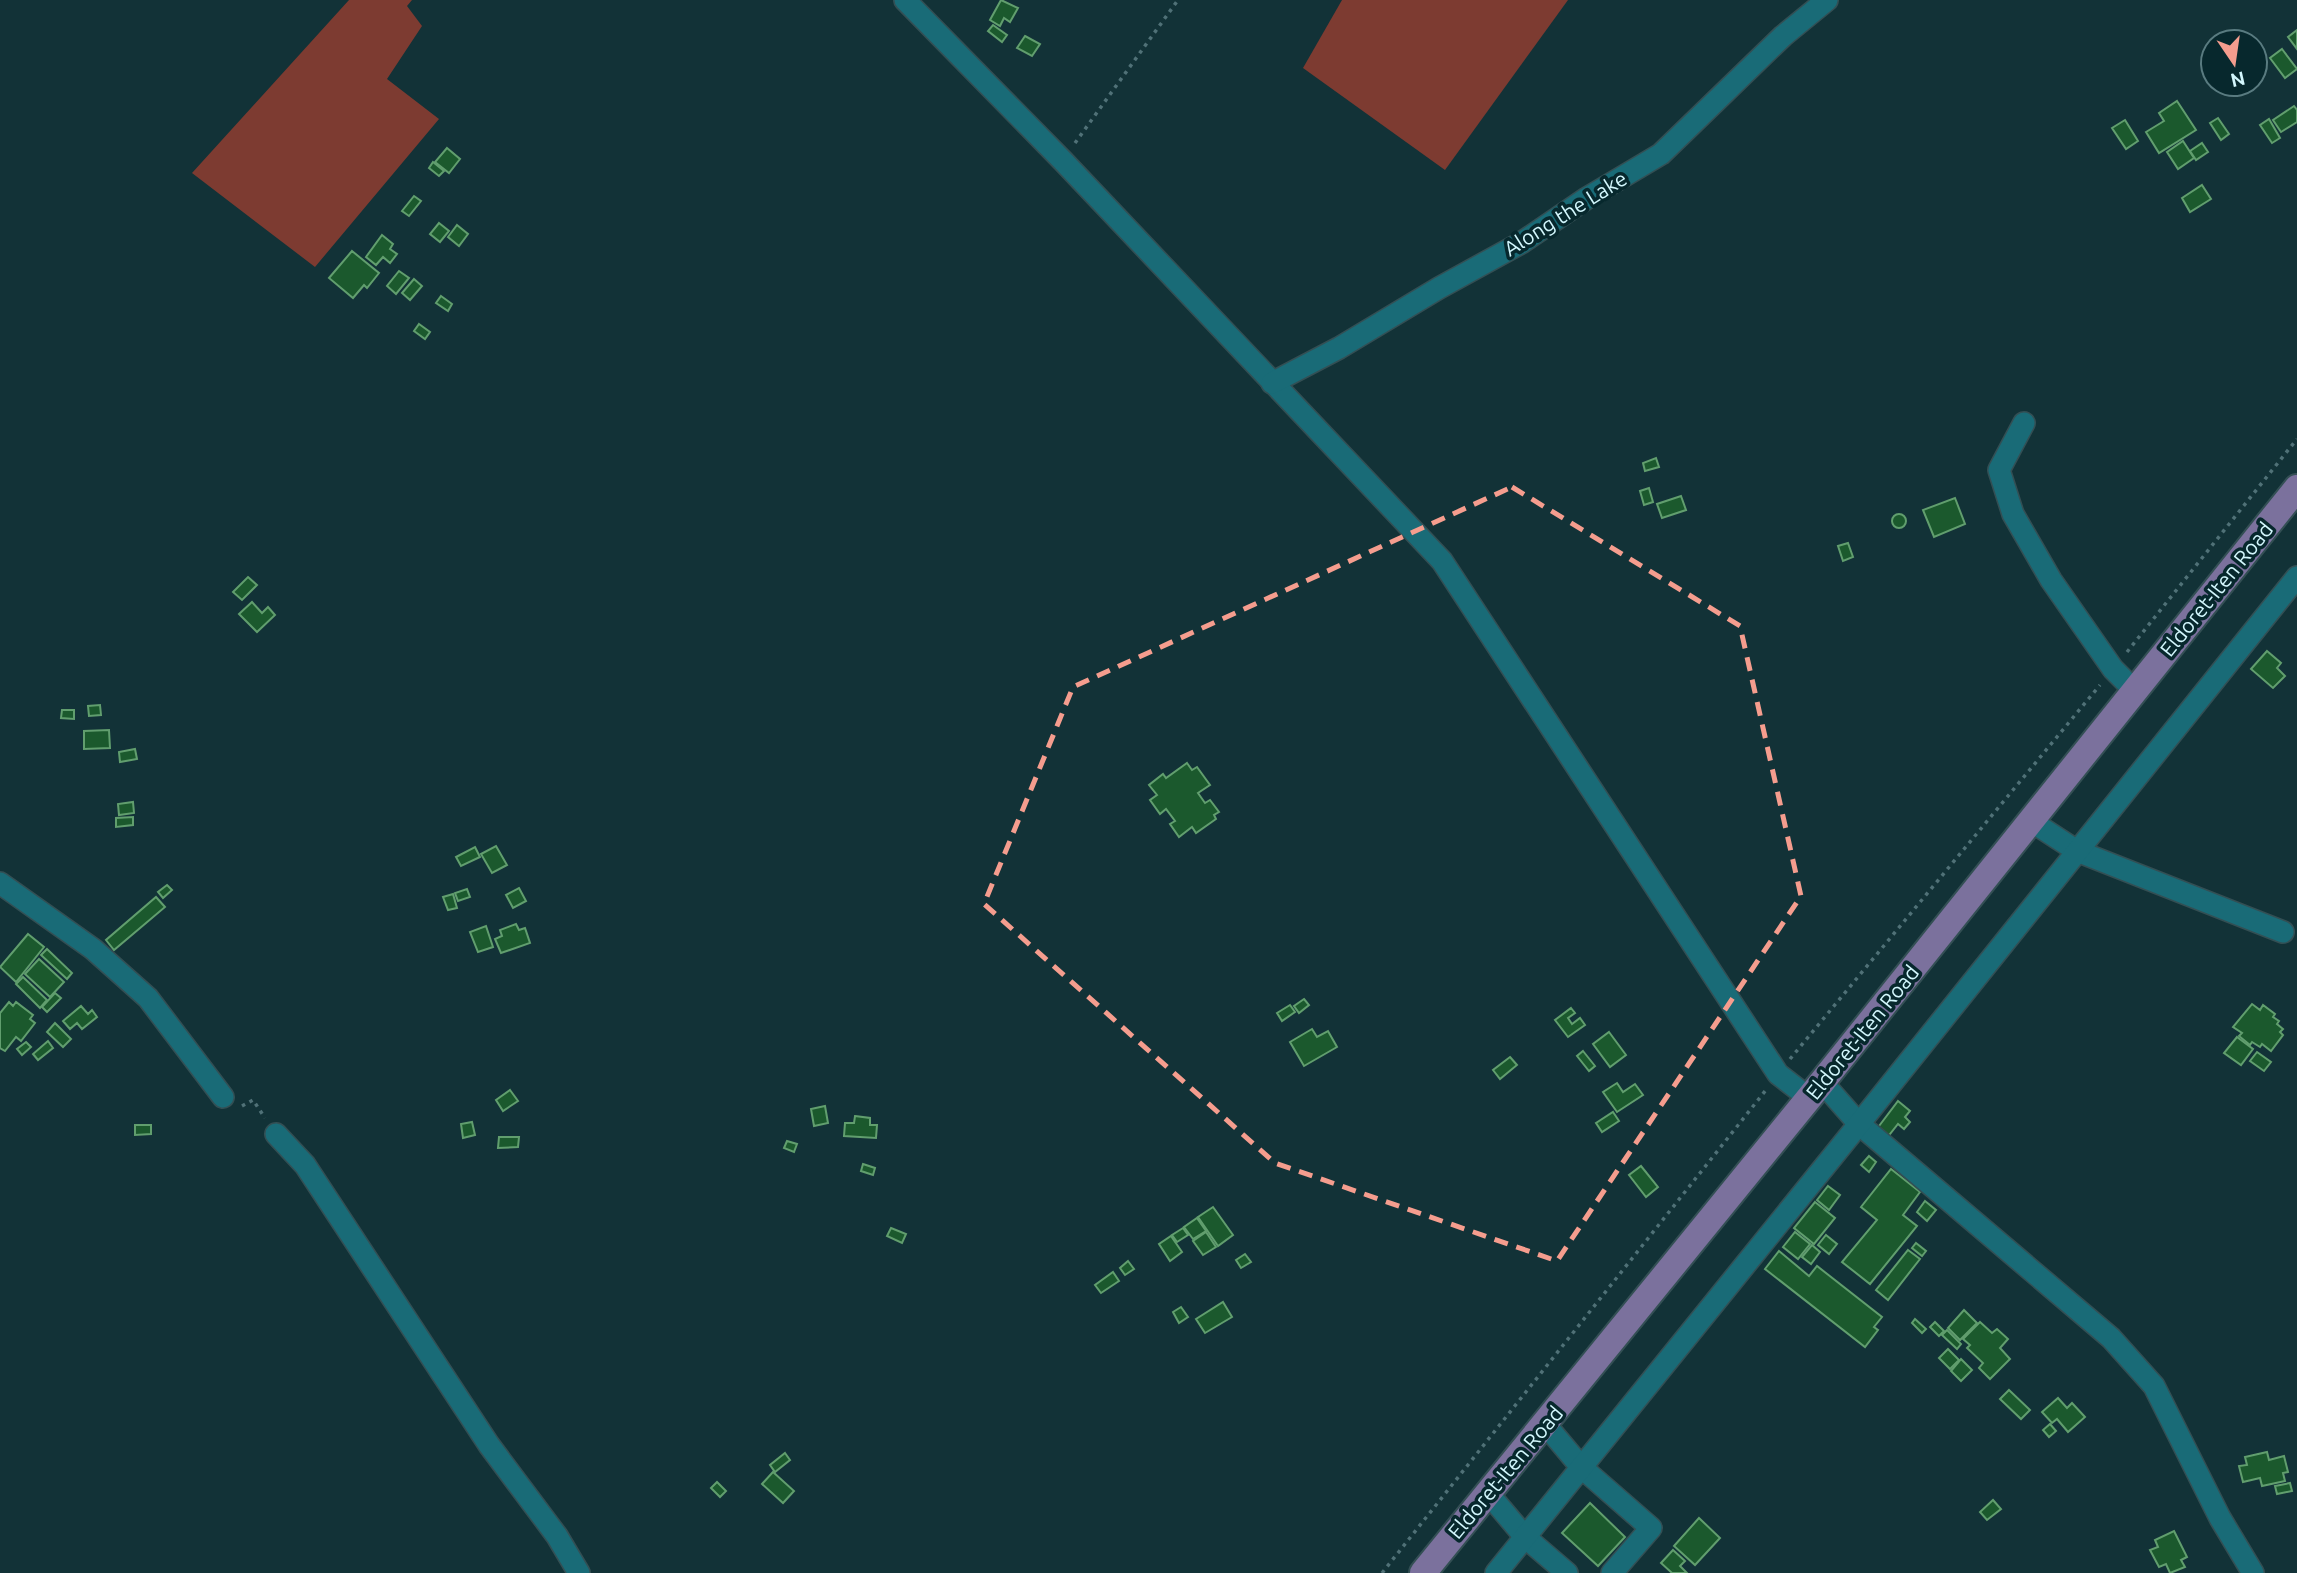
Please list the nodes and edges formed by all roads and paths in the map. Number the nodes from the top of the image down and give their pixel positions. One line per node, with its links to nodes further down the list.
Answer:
1 (905, 0): 4 (street)
2 (1178, 0): 4 (path)
3 (1827, 0): 5 (street, Along the Lake)
4 (1063, 161): 5 (street)
5 (1272, 383): 16 (street)
6 (2024, 423): 10 (street)
7 (2297, 439): 10 (path)
8 (2297, 488): 11 (main road, Eldoret-Iten Road)
9 (2297, 578): 13 (street)
10 (2113, 669): 11 (street); 16 (path)
11 (2135, 691): 12 (main road, Eldoret-Iten Road)
12 (2031, 821): 13 (street); 17 (main road, Eldoret-Iten Road)
13 (2077, 850): 15 (street); 19 (street)
14 (0, 883): 18 (street)
15 (2283, 932)
16 (1778, 1074): 17 (street); 26 (path)
17 (1815, 1090): 19 (street); 21 (main road, Eldoret-Iten Road)
18 (223, 1097): 20 (path)
19 (1859, 1124): 22 (street); 31 (street)
20 (276, 1134): 25 (street)
21 (1545, 1424): 22 (street); 23 (main road, Eldoret-Iten Road)
22 (1581, 1467): 24 (street); 30 (street)
23 (1487, 1492): 24 (street); 27 (main road, Eldoret-Iten Road)
24 (1525, 1537): 28 (street); 29 (street)
25 (579, 1573)
26 (1382, 1573)
27 (1423, 1573)
28 (1496, 1573)
29 (1567, 1573)
30 (1612, 1573)
31 (2253, 1573)

